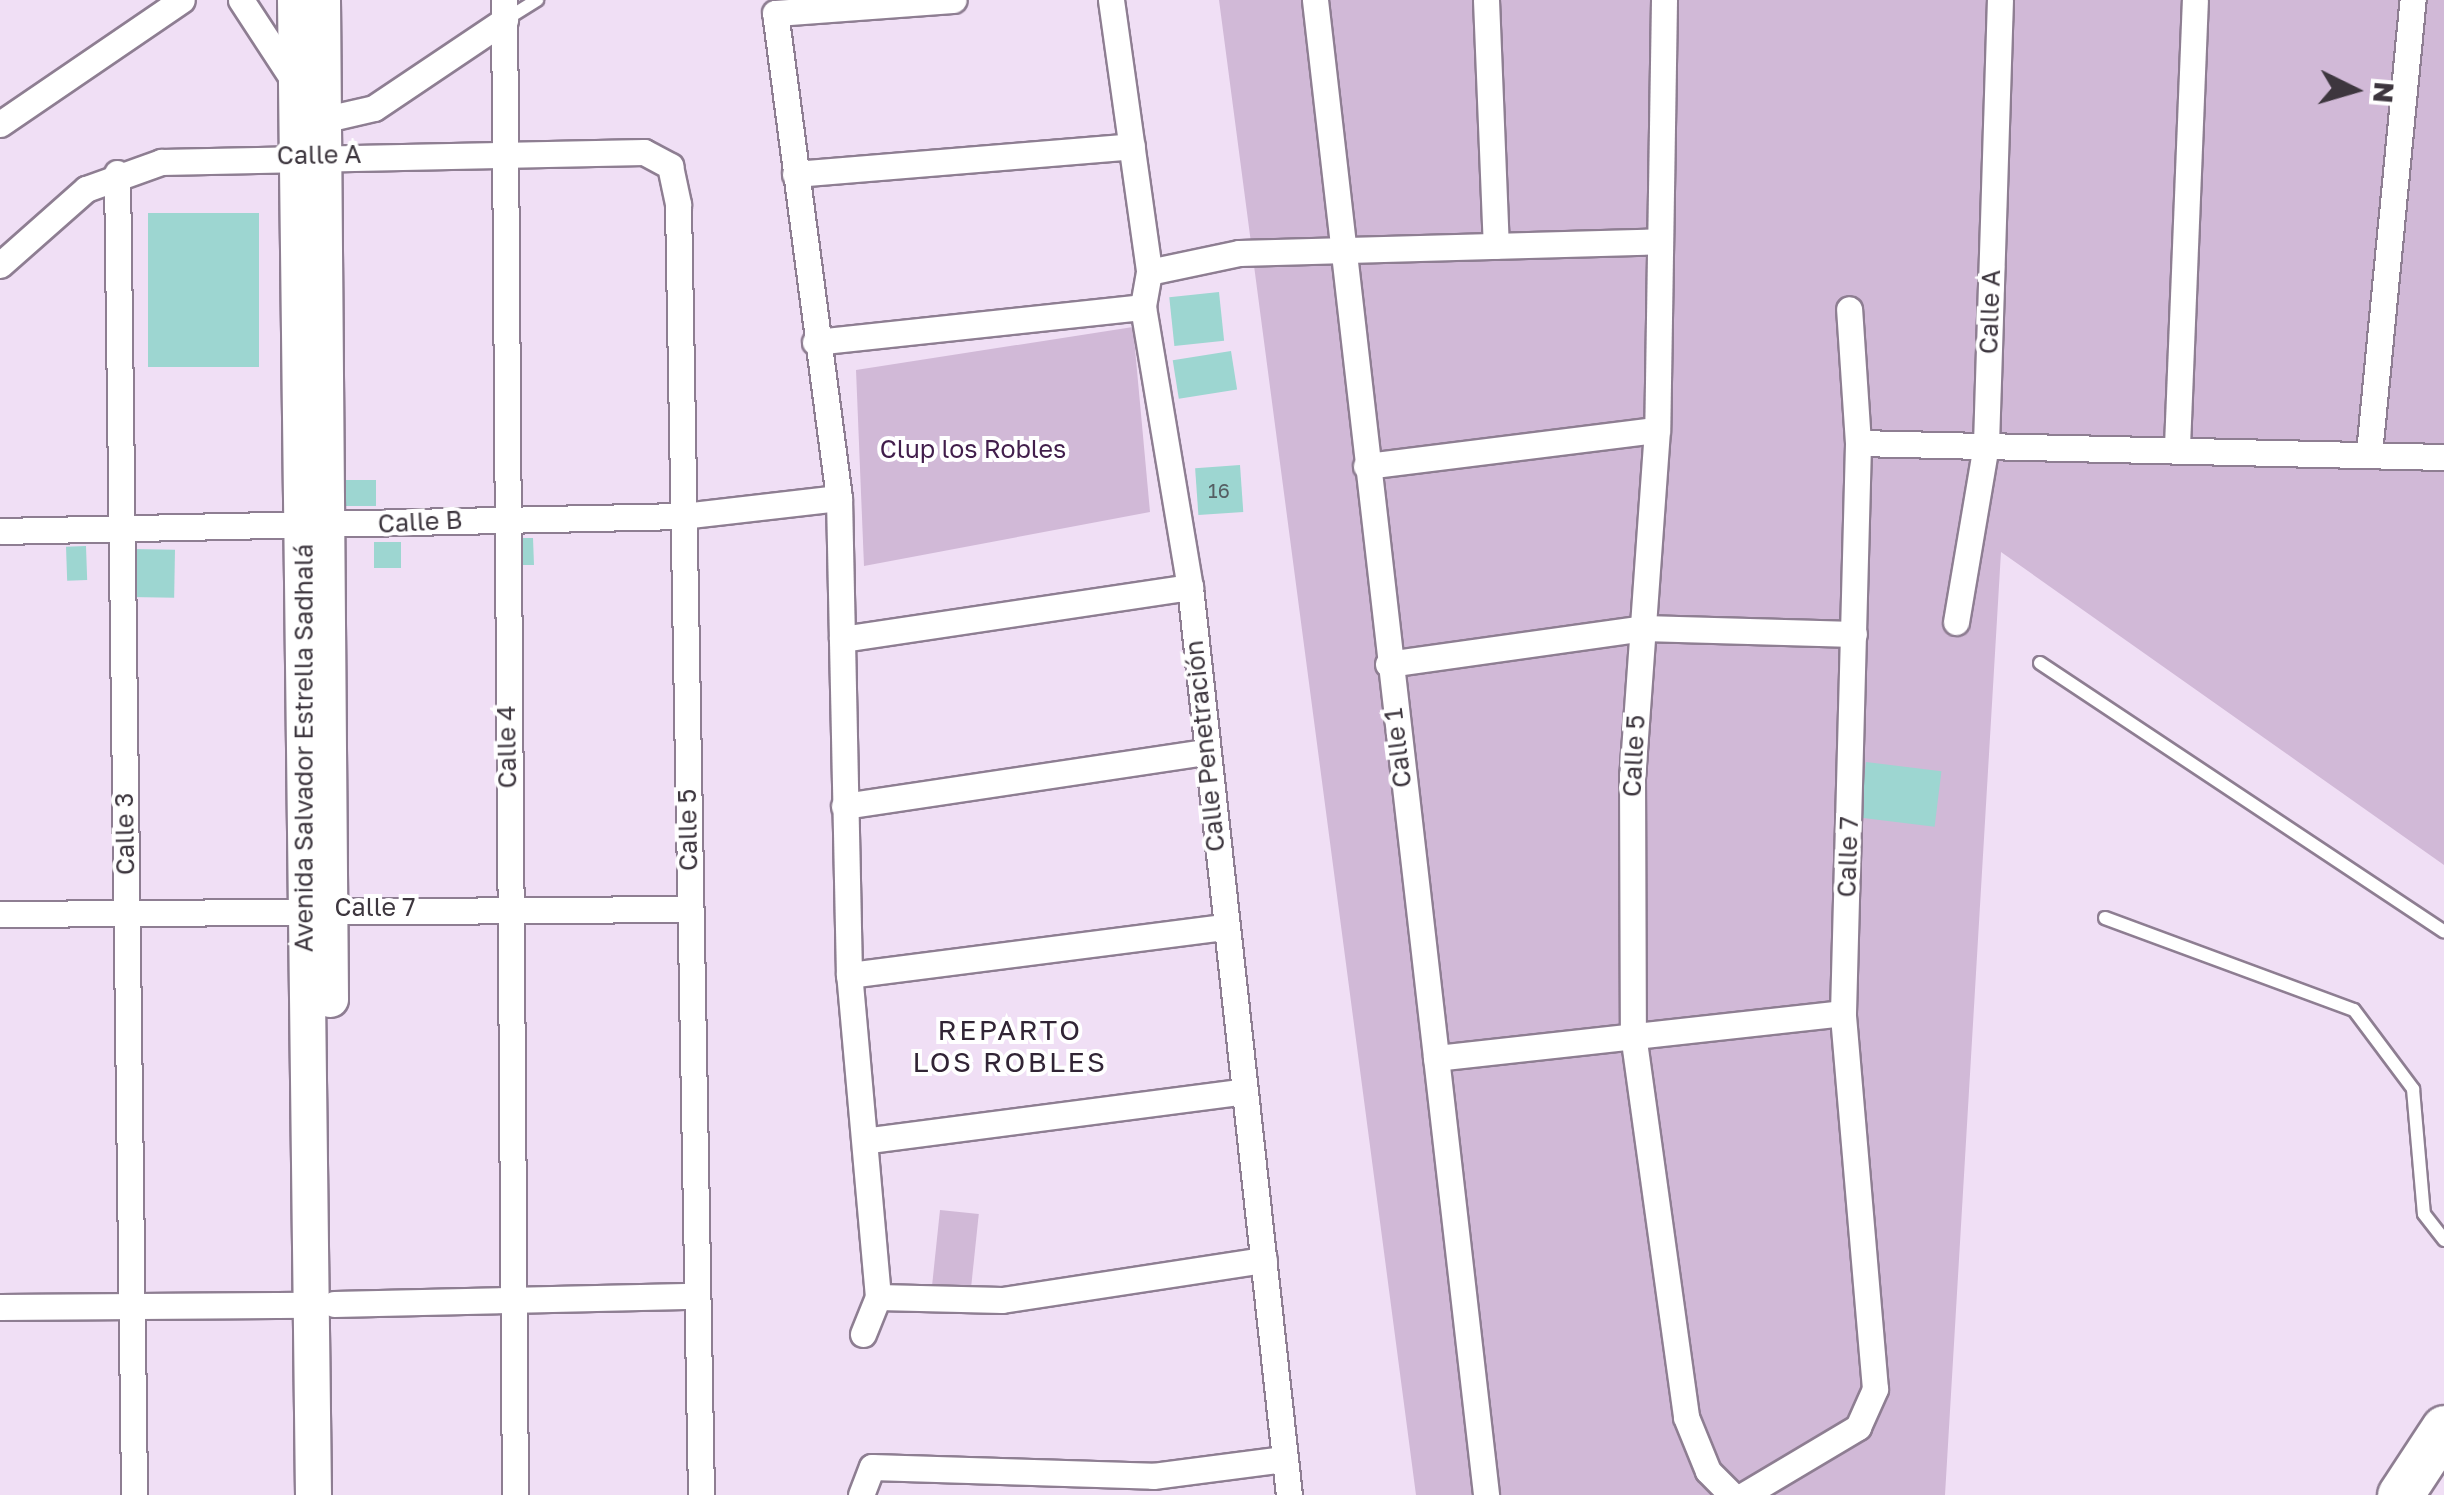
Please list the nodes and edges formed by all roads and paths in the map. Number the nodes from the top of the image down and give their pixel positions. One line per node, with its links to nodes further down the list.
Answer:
1 (182, 0): 16 (street)
2 (241, 0): 15 (street)
3 (294, 0): 15 (main road, Avenida Salvador Estrella Sadhalá)
4 (322, 0): 17 (main road, Avenida Salvador Estrella Sadhalá)
5 (537, 0): 14 (lane)
6 (954, 0): 22 (street)
7 (1111, 0): 18 (street, Calle Penetración)
8 (1315, 0): 25 (street, Calle 1)
9 (1486, 0): 24 (street)
10 (1664, 0): 23 (street, Calle 5)
11 (2000, 0): 33 (street, Calle A)
12 (2196, 0): 34 (street)
13 (2413, 0): 35 (street)
14 (504, 10): 17 (street); 19 (street, Calle 4)
15 (296, 87): 17 (main road, Avenida Salvador Estrella Sadhalá)
16 (0, 124)
17 (314, 143): 19 (street, Calle A); 21 (street, Calle A); 41 (main road, Avenida Salvador Estrella Sadhalá)
18 (1132, 146): 22 (street); 27 (street, Calle Penetración)
19 (500, 154): 20 (street, Calle A); 40 (street, Calle 4)
20 (670, 166): 39 (street, Calle 5)
21 (117, 173): 26 (street, Calle A); 42 (street, Calle 3)
22 (794, 174): 30 (street)
23 (1660, 241): 24 (street); 31 (street, Calle 5)
24 (1496, 246): 25 (street)
25 (1338, 253): 27 (street); 37 (street, Calle 1)
26 (0, 266)
27 (1150, 272): 28 (street, Calle Penetración)
28 (1143, 307): 30 (street); 44 (street, Calle Penetración)
29 (1849, 309): 32 (street, Calle 7)
30 (815, 342): 38 (street)
31 (1657, 430): 37 (street); 46 (street, Calle 5)
32 (1858, 443): 33 (street); 47 (street, Calle 7)
33 (1986, 444): 34 (street); 45 (street, Calle A)
34 (2177, 446): 35 (street)
35 (2369, 454): 36 (street)
36 (2444, 457)
37 (1366, 466): 50 (street, Calle 1)
38 (839, 498): 39 (street, Calle B); 48 (street)
39 (683, 516): 40 (street, Calle B); 56 (street, Calle 5)
40 (502, 518): 41 (street, Calle B); 54 (street, Calle 4)
41 (315, 527): 42 (street, Calle B); 53 (main road, Avenida Salvador Estrella Sadhalá)
42 (120, 529): 43 (street, Calle B); 55 (street, Calle 3)
43 (0, 532)
44 (1190, 587): 48 (street); 51 (street, Calle Penetración)
45 (1956, 622)
46 (1643, 628): 47 (street); 50 (street); 63 (street, Calle 5)
47 (1854, 634): 62 (street, Calle 7)
48 (842, 639): 52 (street)
49 (2040, 663): 60 (lane)
50 (1388, 664): 64 (street, Calle 1)
51 (1206, 752): 52 (street); 59 (street, Calle Penetración)
52 (844, 806): 61 (street)
53 (317, 907): 54 (street, Calle 7); 55 (street, Calle 7); 72 (main road, Avenida Salvador Estrella Sadhalá)
54 (511, 907): 56 (street, Calle 7); 71 (street, Calle 4)
55 (126, 908): 57 (street, Calle 7); 74 (street, Calle 3)
56 (690, 909): 69 (street, Calle 5)
57 (0, 914)
58 (2105, 918): 67 (lane)
59 (1223, 927): 61 (street); 65 (street, Calle Penetración)
60 (2444, 931)
61 (849, 976): 66 (street)
62 (1843, 1013): 63 (street); 87 (street, Calle 7)
63 (1632, 1034): 64 (street); 86 (street, Calle 5)
64 (1436, 1058): 85 (street, Calle 1)
65 (1241, 1092): 66 (street); 68 (street, Calle Penetración)
66 (870, 1140): 70 (street)
67 (2444, 1240)
68 (1264, 1260): 70 (street); 77 (street, Calle Penetración)
69 (696, 1296): 71 (street); 82 (street, Calle 5)
70 (878, 1298): 75 (street)
71 (512, 1300): 72 (street); 81 (street, Calle 4)
72 (323, 1305): 74 (street); 79 (main road, Avenida Salvador Estrella Sadhalá); 80 (main road, Avenida Salvador Estrella Sadhalá)
73 (0, 1307): 74 (street)
74 (132, 1308): 78 (street, Calle 3)
75 (863, 1334)
76 (2444, 1428): 88 (highway)
77 (1284, 1458): 83 (street); 84 (street, Calle Penetración)
78 (134, 1495)
79 (314, 1495)
80 (337, 1495)
81 (515, 1495)
82 (700, 1495)
83 (861, 1495)
84 (1289, 1495)
85 (1486, 1495)
86 (1732, 1495)
87 (1744, 1495)
88 (2400, 1495)

